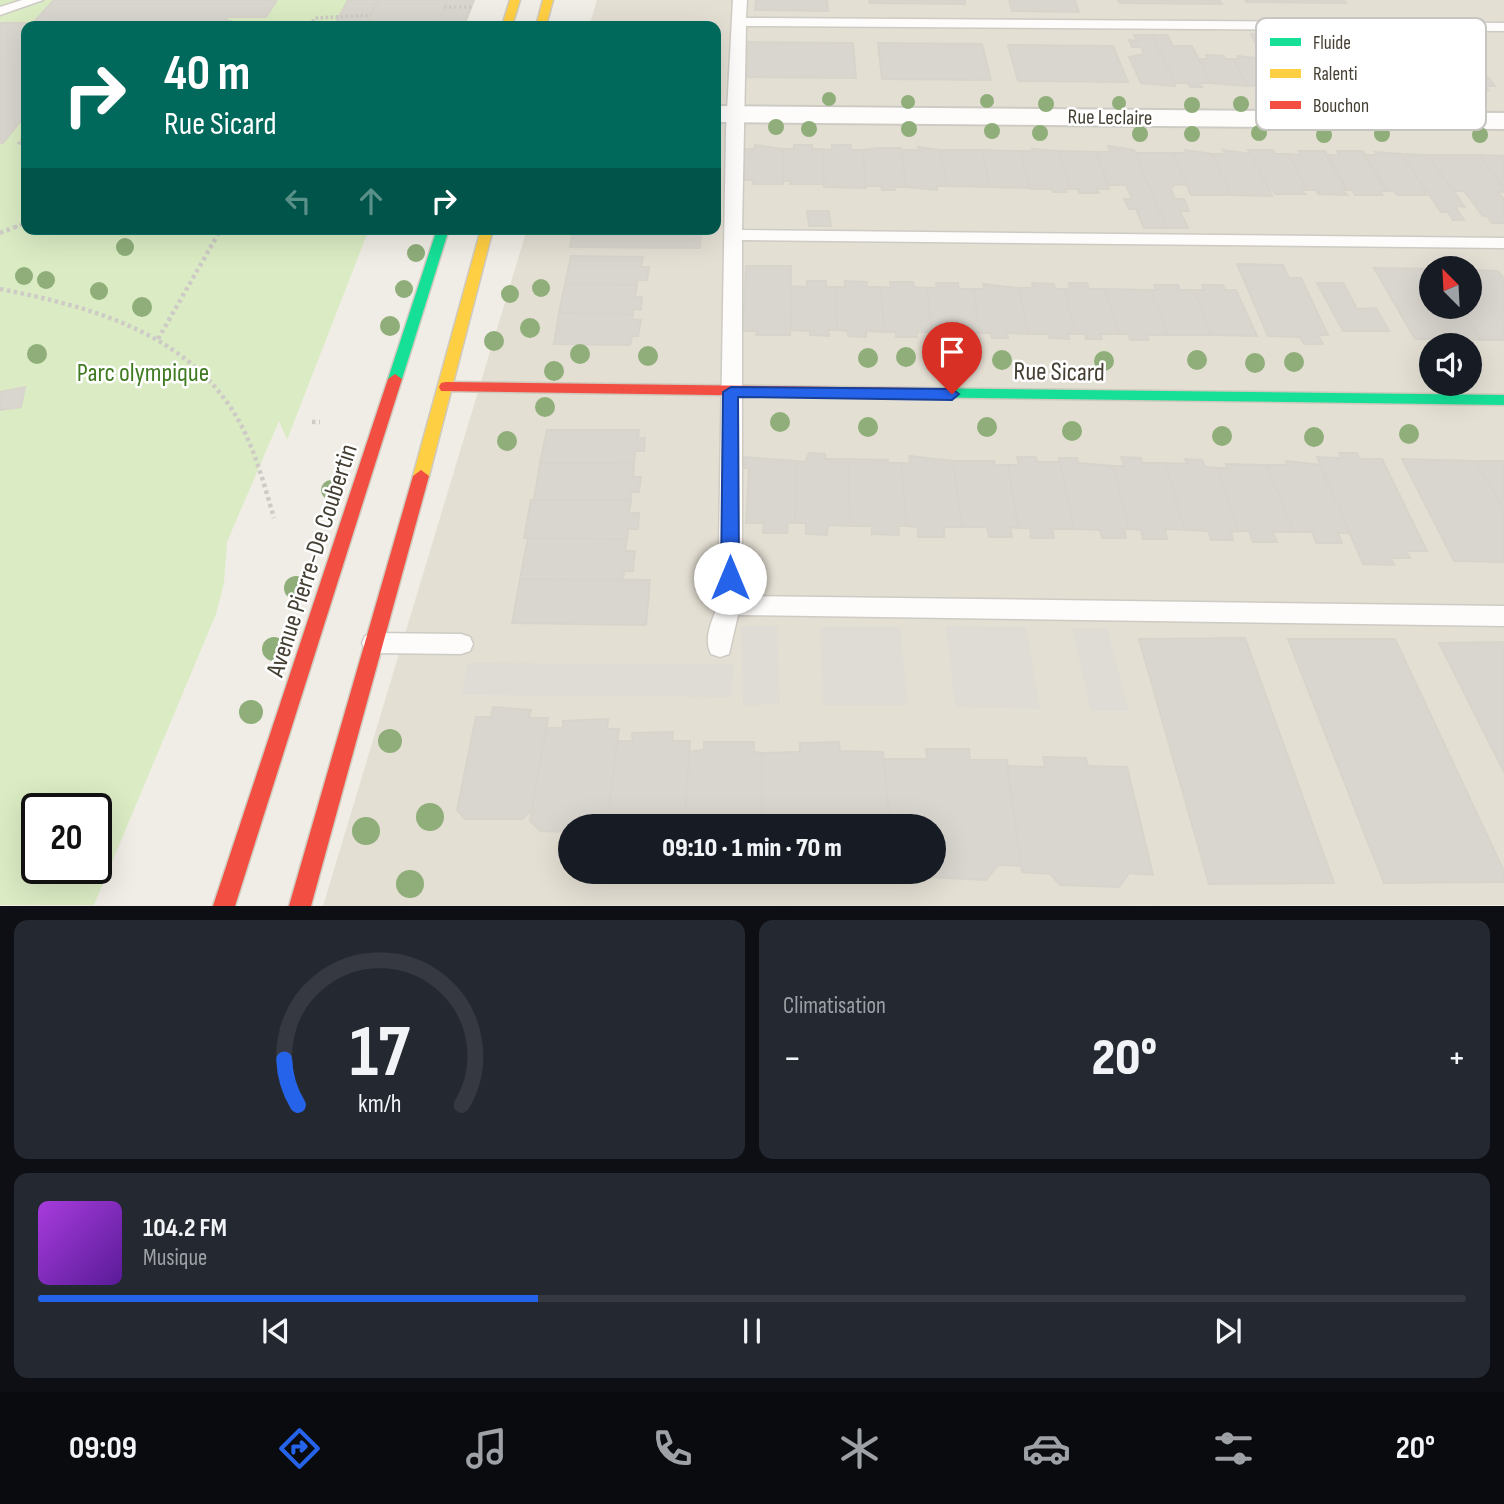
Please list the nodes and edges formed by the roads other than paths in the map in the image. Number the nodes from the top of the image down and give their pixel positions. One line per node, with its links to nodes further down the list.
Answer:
1 (36, 0): 5 (lane)
2 (515, 0): 6 (street)
3 (548, 0): 7 (street)
4 (740, 0): 8 (lane)
5 (0, 11)
6 (509, 21)
7 (542, 21)
8 (740, 22): 9 (lane); 12 (lane)
9 (1256, 25)
10 (1486, 27): 11 (lane)
11 (1504, 27)
12 (725, 114): 13 (street, Rue Leclaire); 18 (lane)
13 (1256, 119)
14 (1486, 121): 15 (street, Rue Leclaire)
15 (1504, 121)
16 (441, 235): 28 (street, Avenue Pierre-De Coubertin)
17 (485, 235): 20 (street)
18 (733, 235): 19 (lane); 21 (lane)
19 (1504, 243)
20 (446, 387): 21 (street, Rue Sicard); 25 (street)
21 (731, 392): 22 (street, Rue Sicard); 23 (lane)
22 (1504, 400)
23 (730, 605): 24 (lane); 27 (lane)
24 (1504, 616)
25 (374, 643): 26 (lane); 29 (street)
26 (461, 643)
27 (720, 648)
28 (224, 905)
29 (300, 905)

